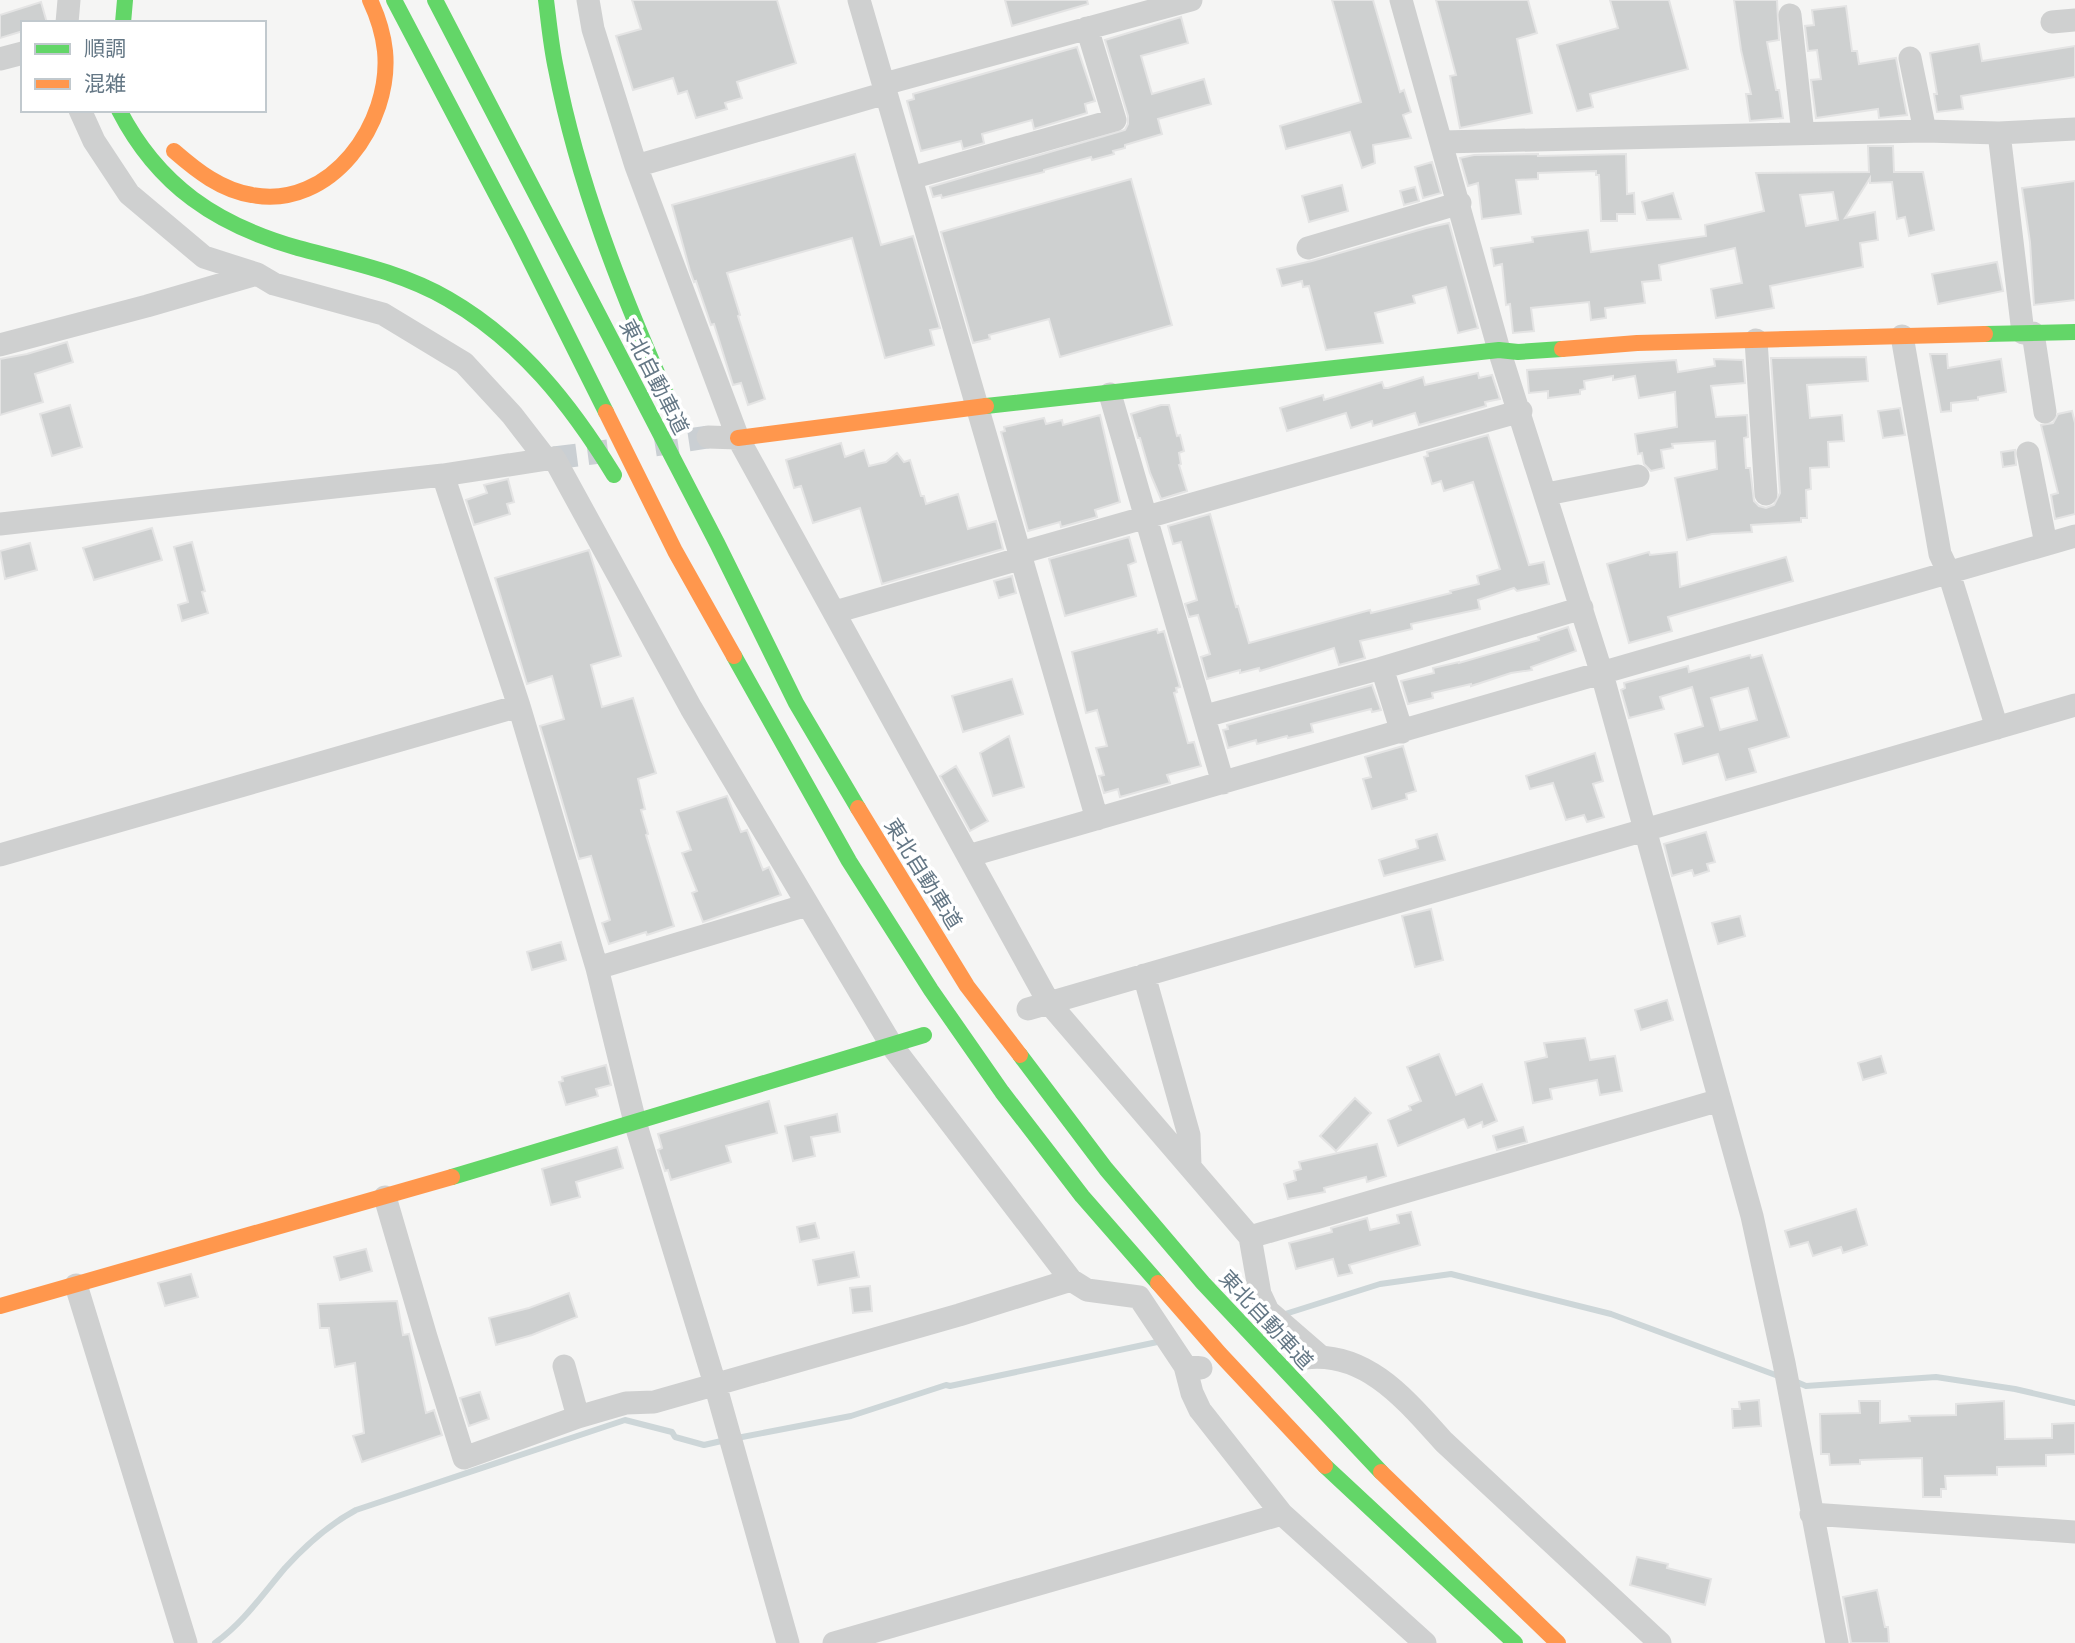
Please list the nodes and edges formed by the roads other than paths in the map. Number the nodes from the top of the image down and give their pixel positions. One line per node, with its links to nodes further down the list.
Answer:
1 (69, 0): 13 (street)
2 (125, 0): 14 (main road)
3 (370, 0): 26 (main road)
4 (394, 0): 78 (main road)
5 (435, 0): 75 (main road, 東北自動車道)
6 (546, 0): 43 (main road)
7 (588, 0): 28 (street)
8 (859, 0): 19 (street)
9 (1191, 0): 11 (street)
10 (1401, 0): 27 (street)
11 (1142, 6): 15 (street)
12 (1790, 15): 25 (street)
13 (67, 21)
14 (123, 21)
15 (1087, 29): 19 (street); 29 (street)
16 (21, 54): 18 (street)
17 (1910, 58): 23 (street)
18 (0, 59)
19 (885, 89): 28 (street); 29 (street)
20 (81, 112): 32 (street)
21 (120, 112): 50 (main road)
22 (2075, 130): 24 (street)
23 (1925, 131): 24 (street); 25 (street)
24 (2000, 133): 34 (street)
25 (1803, 134): 27 (street)
26 (165, 142)
27 (1442, 142): 30 (street)
28 (636, 166): 45 (street)
29 (911, 178): 40 (street)
30 (1460, 203): 31 (street); 38 (street)
31 (1308, 248)
32 (257, 274): 37 (street); 47 (street)
33 (2075, 332): 34 (main road)
34 (2028, 333): 35 (main road); 42 (street)
35 (1902, 336): 36 (main road); 60 (street)
36 (1756, 340): 38 (main road); 52 (street)
37 (0, 345)
38 (1499, 350): 39 (main road); 41 (street)
39 (1110, 394): 40 (main road); 53 (street)
40 (978, 407): 45 (main road); 59 (street)
41 (1521, 411): 51 (street); 53 (street)
42 (2045, 412)
43 (677, 416)
44 (708, 437): 45 (street)
45 (738, 438): 63 (street)
46 (2028, 453): 57 (street)
47 (546, 459): 48 (street); 79 (street)
48 (443, 475): 54 (street); 67 (street)
49 (1638, 477): 51 (street)
50 (621, 487)
51 (1546, 494): 62 (street)
52 (1766, 494)
53 (1147, 517): 59 (street); 68 (street)
54 (0, 524)
55 (2075, 536): 57 (street)
56 (733, 539): 75 (main road)
57 (2046, 544): 60 (street)
58 (655, 547): 61 (main road)
59 (1021, 555): 63 (street); 73 (street)
60 (1949, 573): 65 (street); 69 (street)
61 (681, 595)
62 (1582, 608): 64 (street); 65 (street)
63 (835, 612): 77 (street)
64 (1382, 668): 68 (street); 70 (street)
65 (1602, 674): 70 (street); 74 (street)
66 (2075, 705): 69 (street)
67 (519, 706): 76 (street); 80 (street)
68 (1205, 716): 72 (street)
69 (1997, 728): 74 (street)
70 (1402, 732): 72 (street)
71 (770, 752): 78 (main road)
72 (1223, 783): 73 (street)
73 (1097, 819): 77 (street)
74 (1645, 829): 81 (street); 85 (street)
75 (884, 851): 104 (main road, 東北自動車道)
76 (0, 855)
77 (968, 856): 82 (street)
78 (849, 861): 103 (main road)
79 (807, 905): 80 (street); 84 (street)
80 (597, 968): 86 (street)
81 (1144, 975): 82 (street); 87 (street)
82 (1038, 1006): 87 (street)
83 (924, 1035): 84 (main road)
84 (892, 1046): 86 (main road); 90 (street)
85 (1720, 1101): 89 (street); 97 (street)
86 (635, 1122): 88 (main road); 94 (street)
87 (1190, 1166): 89 (street)
88 (385, 1197): 91 (main road); 95 (street)
89 (1250, 1237): 105 (street)
90 (1071, 1280): 94 (street); 96 (street)
91 (76, 1285): 92 (main road); 99 (street)
92 (0, 1306)
93 (564, 1366): 95 (street)
94 (715, 1384): 95 (street); 100 (street)
95 (578, 1417)
96 (1282, 1514): 101 (street); 102 (street)
97 (1811, 1514): 98 (street); 106 (street)
98 (2075, 1532)
99 (185, 1641)
100 (788, 1643)
101 (834, 1643)
102 (1425, 1643)
103 (1515, 1643)
104 (1558, 1643)
105 (1660, 1643)
106 (1836, 1643)

